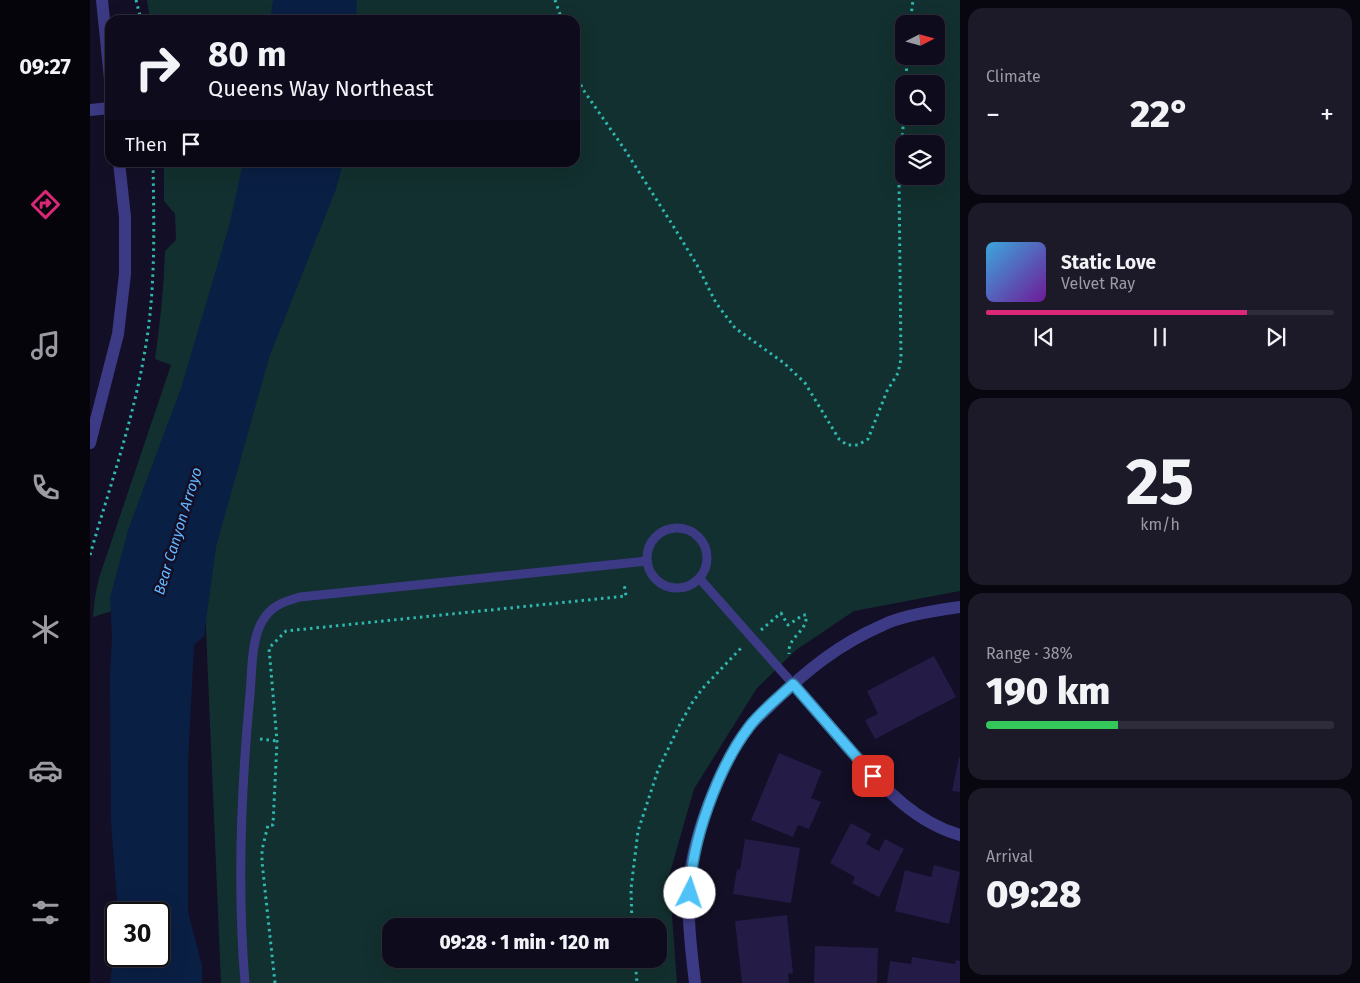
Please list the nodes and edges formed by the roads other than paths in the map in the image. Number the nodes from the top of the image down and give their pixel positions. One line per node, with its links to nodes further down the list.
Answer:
1 (102, 0): 2 (street)
2 (105, 30)
3 (105, 108): 4 (street)
4 (90, 110)
5 (120, 167): 6 (street)
6 (90, 443)
7 (647, 560): 8 (lane); 8 (lane); 12 (lane)
8 (700, 579): 10 (lane)
9 (960, 607): 10 (street)
10 (793, 684): 11 (street); 13 (street)
11 (960, 834)
12 (245, 983)
13 (694, 983)

